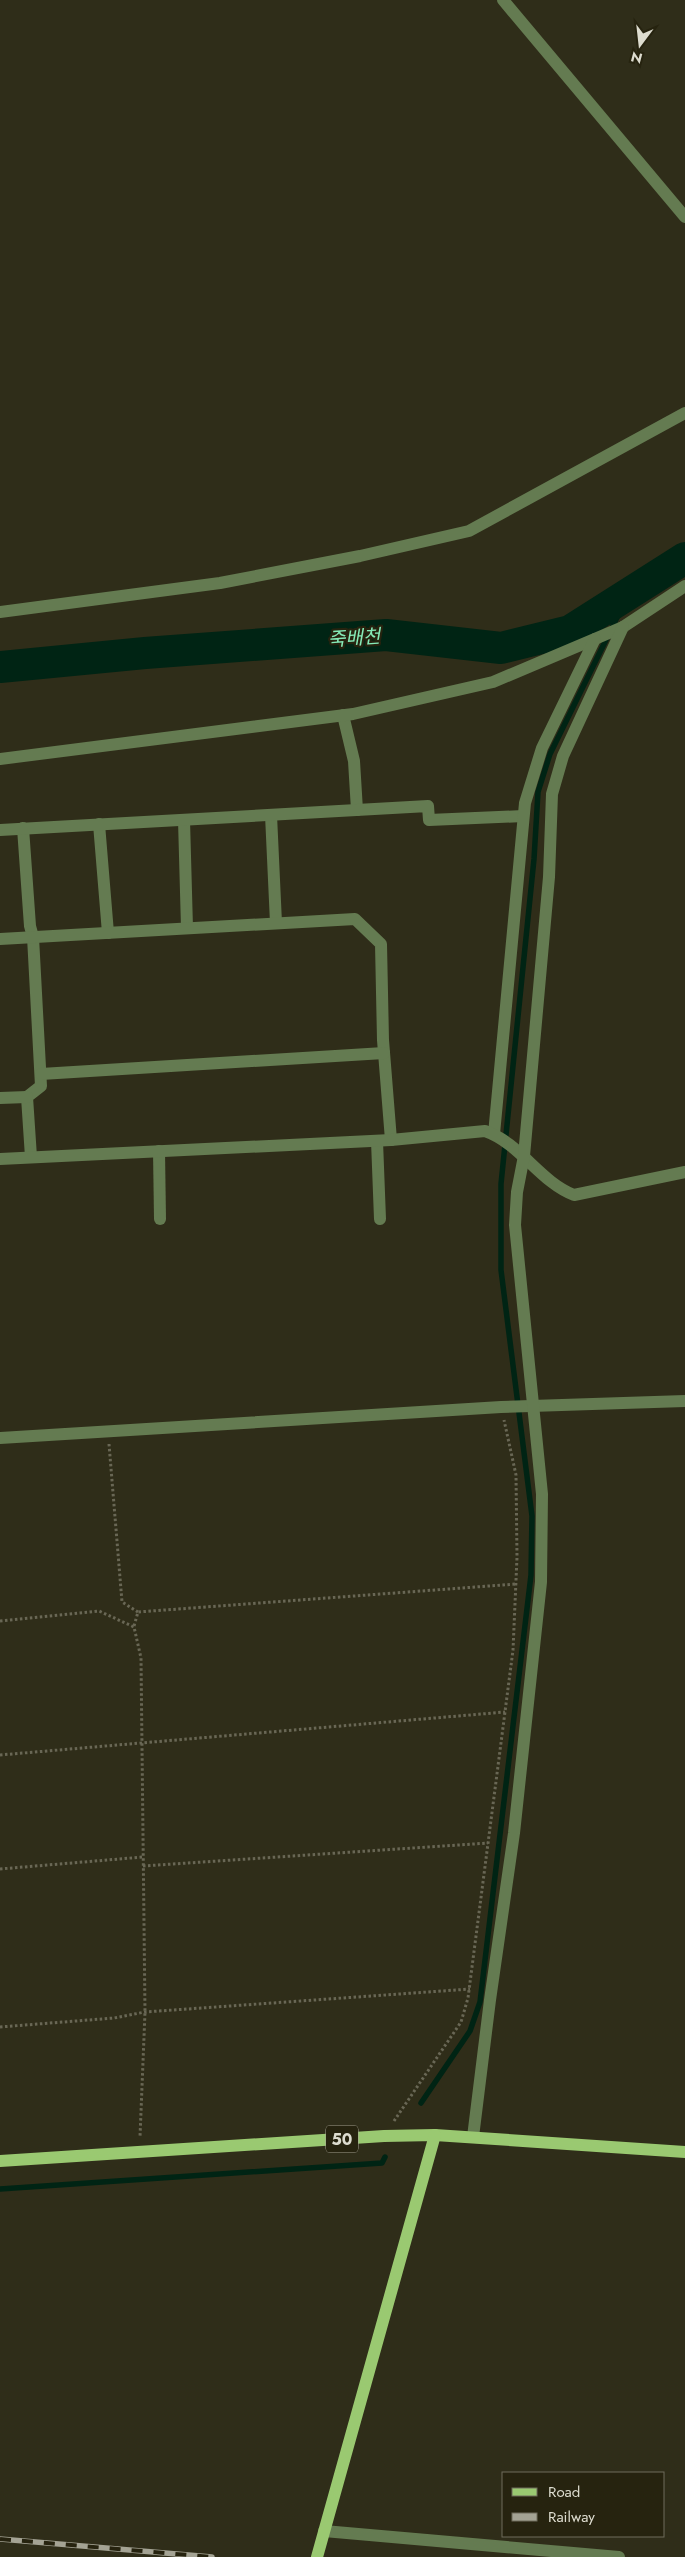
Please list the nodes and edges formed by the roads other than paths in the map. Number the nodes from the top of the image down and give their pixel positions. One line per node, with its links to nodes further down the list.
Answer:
1 (504, 0): 2 (street)
2 (685, 217)
3 (685, 413): 5 (street)
4 (685, 586): 6 (street)
5 (0, 612)
6 (623, 627): 7 (street); 30 (street)
7 (596, 639): 8 (street); 12 (street)
8 (343, 715): 9 (street); 10 (street)
9 (0, 759)
10 (357, 810): 11 (street); 12 (street)
11 (271, 815): 13 (street); 17 (street)
12 (523, 816): 26 (street)
13 (184, 820): 14 (street); 18 (street)
14 (99, 824): 15 (street); 19 (street)
15 (22, 828): 16 (street); 20 (street)
16 (0, 830)
17 (276, 923): 18 (street); 22 (street)
18 (187, 928): 19 (street)
19 (108, 933): 20 (street)
20 (33, 937): 21 (street); 23 (street)
21 (0, 939)
22 (384, 1053): 23 (street); 27 (street)
23 (41, 1080): 24 (street)
24 (27, 1097): 25 (street); 31 (street)
25 (0, 1098)
26 (494, 1134): 27 (street); 30 (street)
27 (391, 1140): 28 (street)
28 (377, 1141): 29 (street); 35 (street)
29 (159, 1151): 31 (street); 34 (street)
30 (521, 1155): 33 (street); 37 (street)
31 (31, 1157): 32 (street)
32 (0, 1159)
33 (685, 1172)
34 (160, 1219)
35 (380, 1219)
36 (685, 1401): 37 (street)
37 (532, 1408): 38 (street); 40 (street)
38 (0, 1438)
39 (436, 2135): 40 (main road, 50); 42 (main road, 50); 43 (main road)
40 (473, 2137): 41 (main road, 50)
41 (685, 2152)
42 (0, 2160)
43 (324, 2531): 44 (main road); 45 (street)
44 (317, 2557)
45 (618, 2557)

